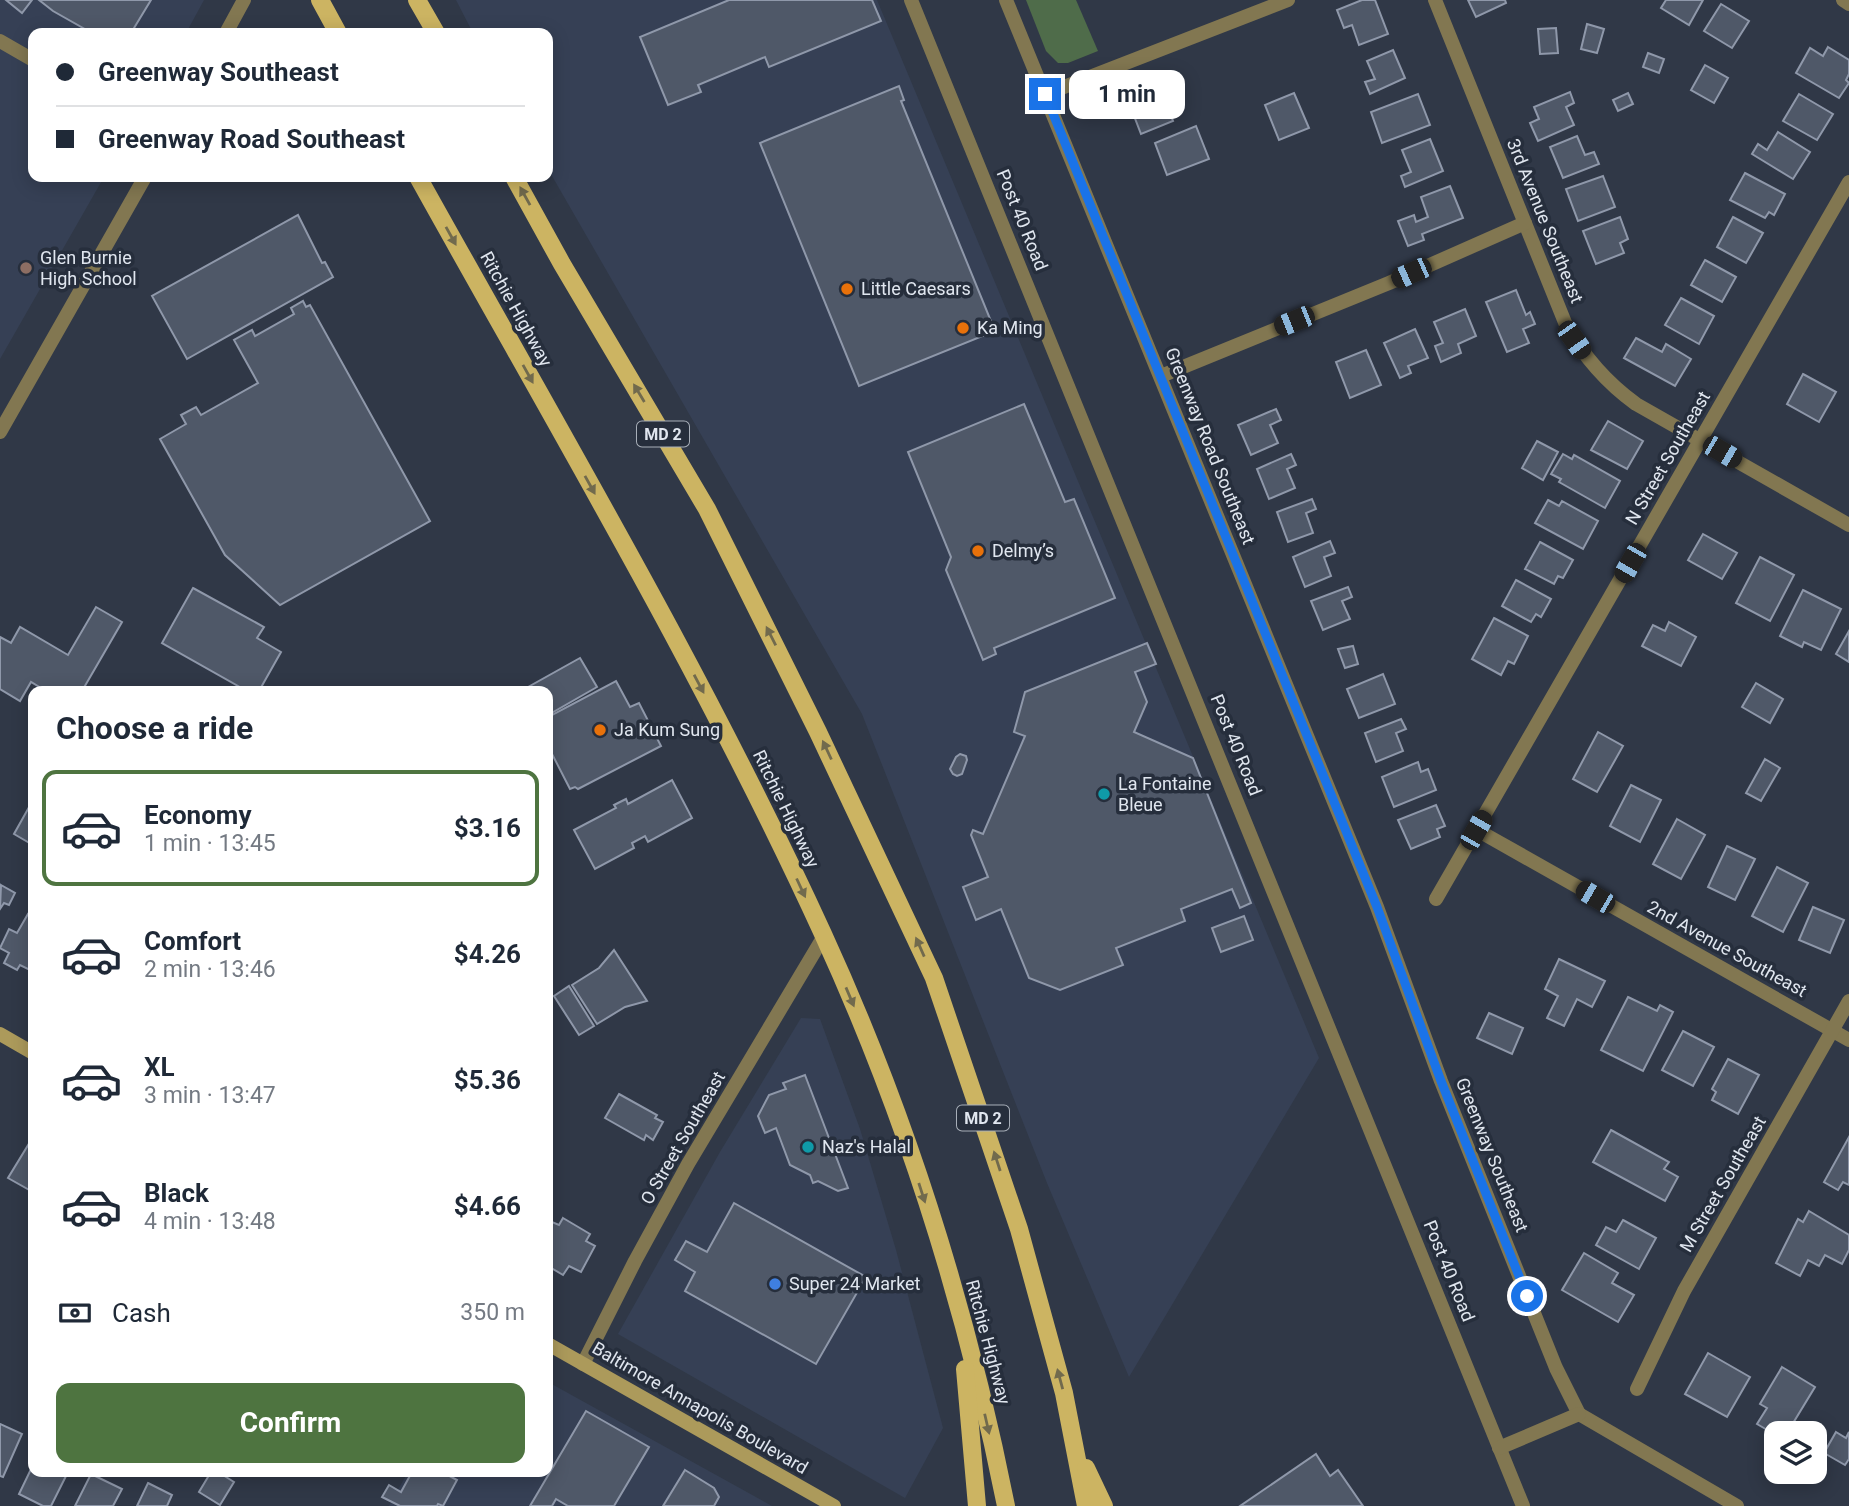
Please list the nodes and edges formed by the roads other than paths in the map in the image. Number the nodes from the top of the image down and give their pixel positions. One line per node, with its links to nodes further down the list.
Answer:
1 (244, 0): 10 (street)
2 (320, 0): 11 (main road)
3 (417, 0): 12 (main road)
4 (911, 0): 40 (street, Post 40 Road)
5 (1006, 0): 15 (street, Greenway Road Southeast)
6 (1288, 0): 15 (street)
7 (1435, 0): 20 (street, 3rd Avenue Southeast)
8 (1843, 0): 9 (street)
9 (1849, 4)
10 (229, 28)
11 (335, 28)
12 (433, 28)
13 (0, 41): 14 (street)
14 (28, 57)
15 (1045, 94): 21 (street, Greenway Road Southeast)
16 (142, 182): 22 (street)
17 (421, 182): 28 (main road, Ritchie Highway, one-way to 28)
18 (517, 182): 39 (main road, MD 2, one-way to 18)
19 (1849, 182): 23 (street, N Street Southeast)
20 (1525, 223): 21 (street); 23 (street, 3rd Avenue Southeast)
21 (1161, 376): 27 (street, Greenway Road Southeast)
22 (0, 432)
23 (1701, 440): 24 (street, 3rd Avenue Southeast); 25 (street, N Street Southeast)
24 (1849, 525)
25 (1476, 830): 26 (street, N Street Southeast); 30 (street, 2nd Avenue Southeast)
26 (1436, 900)
27 (1377, 907): 38 (street, Greenway Southeast)
28 (824, 936): 34 (main road, Ritchie Highway, one-way to 34); 36 (street, O Street Southeast)
29 (1849, 1001): 30 (street, M Street Southeast)
30 (1832, 1031): 32 (street, 2nd Avenue Southeast); 37 (street, M Street Southeast)
31 (0, 1034): 33 (main road)
32 (1849, 1040)
33 (28, 1050)
34 (959, 1310): 42 (main road); 43 (main road, Ritchie Highway, one-way to 43)
35 (553, 1347): 36 (main road, Baltimore Annapolis Boulevard)
36 (583, 1364): 41 (main road, Baltimore Annapolis Boulevard)
37 (1637, 1389)
38 (1579, 1414): 40 (street); 47 (street)
39 (1075, 1446): 44 (main road, MD 2); 45 (main road)
40 (1499, 1448): 46 (street, Post 40 Road)
41 (834, 1506)
42 (977, 1506)
43 (1006, 1506)
44 (1086, 1506)
45 (1104, 1506)
46 (1523, 1506)
47 (1737, 1506)

